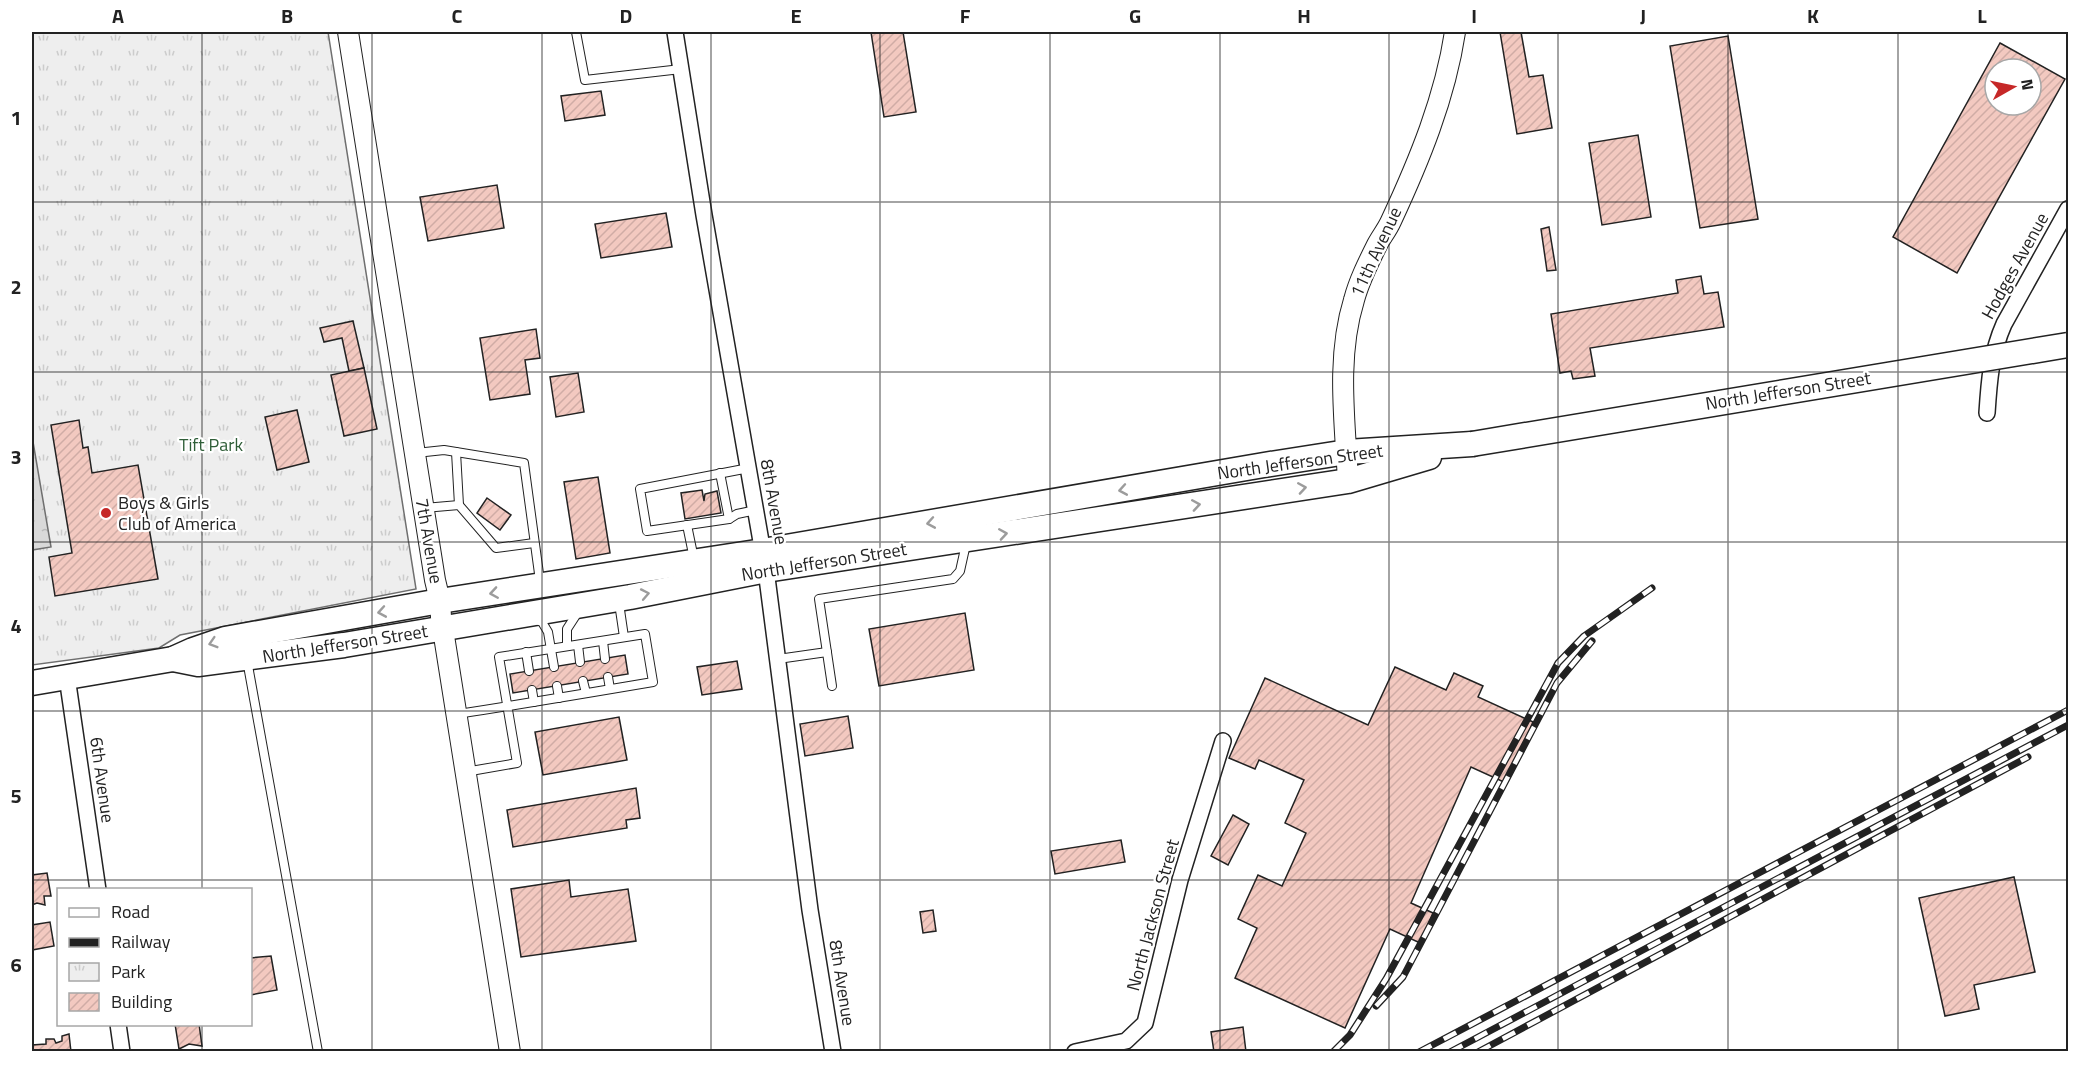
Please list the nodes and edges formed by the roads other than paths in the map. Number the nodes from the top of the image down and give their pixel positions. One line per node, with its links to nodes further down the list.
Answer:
1 (348, 32): 12 (street, 7th Avenue)
2 (576, 32): 5 (lane)
3 (675, 32): 5 (street, 8th Avenue)
4 (1455, 32): 11 (street, 11th Avenue)
5 (681, 69): 13 (street, 8th Avenue)
6 (2068, 209): 8 (street, Hodges Avenue)
7 (2068, 345): 9 (main road, North Jefferson Street, bridge)
8 (1987, 413)
9 (1472, 444): 11 (main road, North Jefferson Street); 15 (main road, North Jefferson Street)
10 (456, 452): 12 (lane); 16 (lane); 22 (lane)
11 (1347, 452): 15 (street, 11th Avenue); 23 (main road, North Jefferson Street, one-way to 23)
12 (415, 453): 17 (street, 7th Avenue)
13 (749, 468): 14 (lane); 18 (street, 8th Avenue)
14 (720, 473): 19 (lane); 20 (lane)
15 (1348, 481): 21 (main road, North Jefferson Street, one-way to 15)
16 (459, 505): 17 (lane); 22 (lane)
17 (423, 508): 27 (street, 7th Avenue)
18 (756, 510): 19 (lane); 23 (street, 8th Avenue)
19 (729, 519): 20 (lane)
20 (687, 525): 24 (lane)
21 (967, 539): 23 (main road, North Jefferson Street); 37 (lane)
22 (534, 543): 25 (lane)
23 (764, 560): 24 (main road, North Jefferson Street); 26 (main road, North Jefferson Street, one-way to 23); 41 (street, 8th Avenue)
24 (695, 562): 25 (main road, North Jefferson Street)
25 (540, 586): 27 (main road, North Jefferson Street, one-way to 27)
26 (618, 599): 28 (main road, North Jefferson Street); 31 (lane)
27 (440, 601): 30 (street, 7th Avenue); 39 (main road, North Jefferson Street, one-way to 39)
28 (586, 604): 29 (main road, North Jefferson Street); 34 (lane)
29 (524, 615): 30 (main road, North Jefferson Street); 35 (lane)
30 (442, 628): 40 (main road, North Jefferson Street); 57 (street, 7th Avenue)
31 (624, 637): 32 (lane); 51 (lane)
32 (603, 641): 33 (lane); 38 (lane)
33 (578, 645): 34 (lane); 42 (lane)
34 (567, 646): 35 (lane)
35 (551, 648): 36 (lane); 43 (lane)
36 (526, 652): 44 (lane); 56 (lane)
37 (827, 652): 41 (lane); 50 (lane)
38 (605, 658)
39 (172, 659): 40 (main road, North Jefferson Street); 45 (main road, North Jefferson Street)
40 (246, 659): 63 (lane)
41 (778, 659): 65 (street, 8th Avenue)
42 (580, 663)
43 (554, 667)
44 (529, 671)
45 (67, 677): 48 (main road, North Jefferson Street); 60 (street, 6th Avenue)
46 (608, 677): 51 (lane)
47 (583, 681): 53 (lane)
48 (32, 683)
49 (557, 686): 54 (lane)
50 (832, 686)
51 (610, 689): 53 (lane)
52 (532, 690): 55 (lane)
53 (586, 693): 54 (lane)
54 (559, 698): 55 (lane)
55 (534, 702): 56 (lane)
56 (507, 706): 57 (lane); 59 (lane)
57 (456, 715): 59 (street, 7th Avenue)
58 (1223, 741): 66 (street, North Jackson Street)
59 (465, 772): 64 (street, 7th Avenue)
60 (98, 888)
61 (118, 1026): 62 (street)
62 (122, 1052)
63 (318, 1052)
64 (510, 1052)
65 (833, 1052)
66 (1075, 1052)

